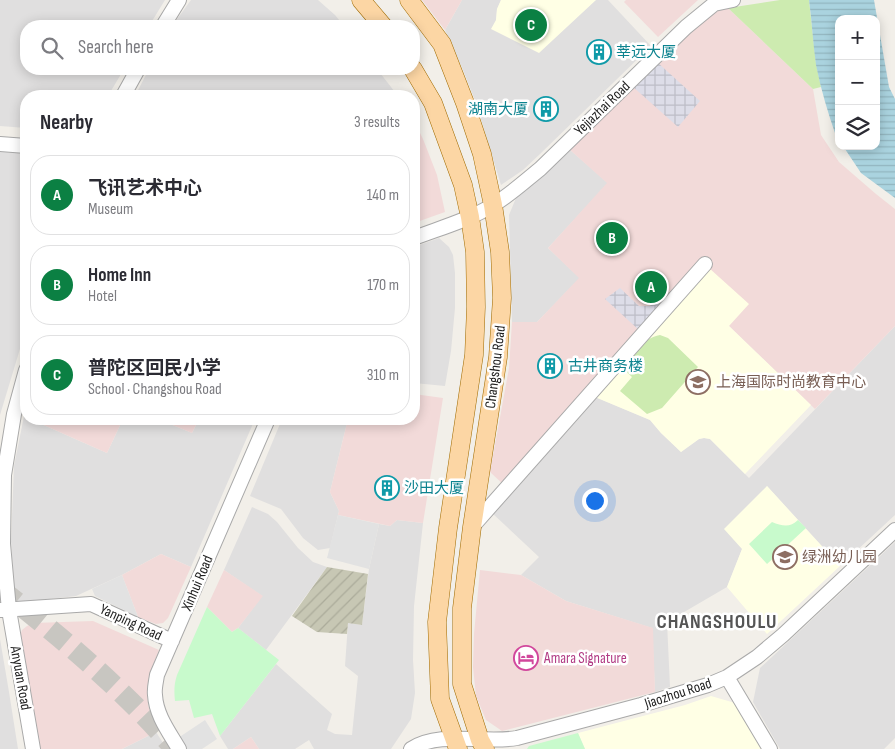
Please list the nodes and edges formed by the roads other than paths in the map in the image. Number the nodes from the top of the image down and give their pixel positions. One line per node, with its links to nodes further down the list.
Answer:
1 (179, 0): 5 (street)
2 (361, 0): 6 (main road)
3 (409, 0): 12 (main road, Changshou Road)
4 (733, 0): 12 (street, Yejiazhai Road)
5 (167, 20)
6 (378, 20)
7 (135, 75): 9 (street)
8 (417, 75): 13 (main road, Changshou Road)
9 (126, 90)
10 (0, 144): 11 (street)
11 (20, 146)
12 (493, 205): 13 (street, Yejiazhai Road); 18 (main road, Changshou Road)
13 (470, 217): 14 (street, Yejiazhai Road); 23 (main road, Changshou Road)
14 (420, 236)
15 (705, 264): 18 (street)
16 (20, 392): 20 (street, Anyuan Road)
17 (265, 425): 21 (street, Xinhui Road)
18 (472, 527): 24 (main road, Changshou Road)
19 (895, 530): 22 (street, Jiaozhou Road)
20 (5, 610): 21 (street, Yanping Road); 25 (street, Anyuan Road)
21 (172, 640): 26 (street, Xinhui Road)
22 (727, 677): 24 (street, Jiaozhou Road); 28 (street)
23 (456, 744): 24 (street, Jiaozhou Road); 27 (street, Jiaozhou Road)
24 (483, 744)
25 (33, 749)
26 (179, 749)
27 (411, 749)
28 (770, 749)

